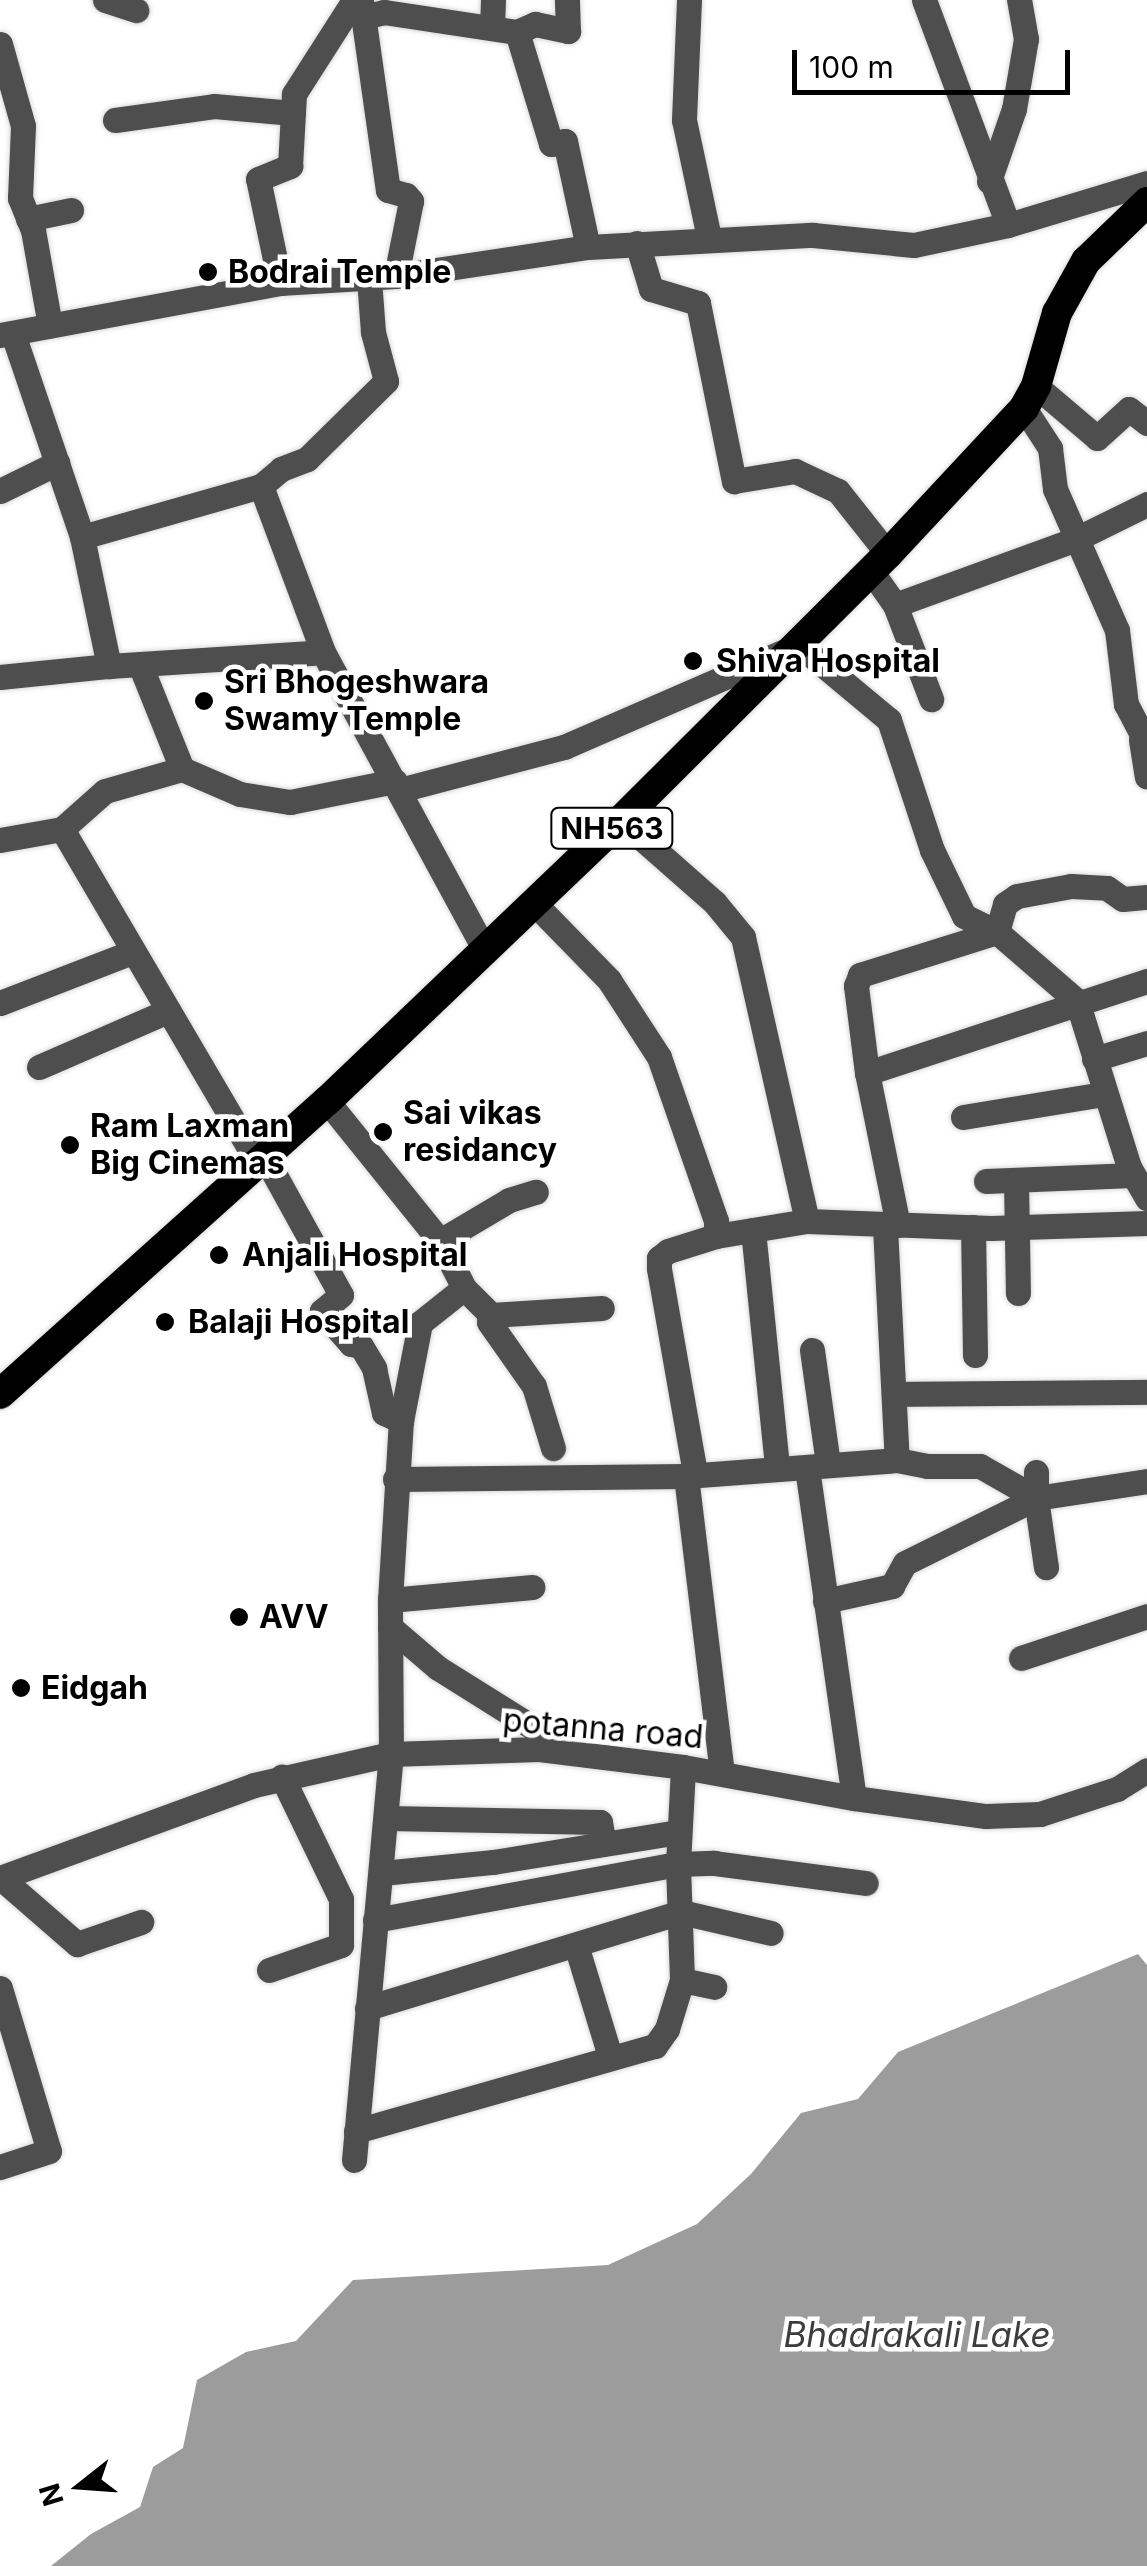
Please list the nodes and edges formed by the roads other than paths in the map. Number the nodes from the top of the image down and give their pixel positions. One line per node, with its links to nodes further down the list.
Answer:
1 (105, 0): 8 (street)
2 (493, 0): 9 (street)
3 (567, 0): 9 (street)
4 (689, 0): 19 (street)
5 (924, 0): 13 (street)
6 (1019, 0): 13 (street)
7 (359, 6): 9 (street); 11 (street); 22 (street)
8 (136, 10)
9 (504, 30): 21 (street)
10 (0, 44): 17 (street)
11 (293, 113): 12 (street); 24 (street)
12 (115, 120)
13 (990, 181): 18 (street)
14 (1147, 184): 18 (street)
15 (1147, 202): 27 (highway, NH563)
16 (71, 210): 17 (street)
17 (28, 218): 25 (street)
18 (1008, 225): 19 (street)
19 (709, 238): 20 (street)
20 (637, 243): 21 (street); 35 (street)
21 (588, 247): 22 (street)
22 (396, 276): 23 (street)
23 (369, 279): 24 (street); 30 (street)
24 (280, 283): 25 (street)
25 (50, 325): 26 (street)
26 (6, 335): 29 (street)
27 (1030, 397): 28 (street); 34 (street); 35 (highway, NH563)
28 (1147, 423)
29 (57, 463): 31 (street); 33 (street)
30 (261, 486): 33 (street); 38 (street)
31 (0, 490)
32 (1147, 504): 34 (street)
33 (82, 537): 39 (street)
34 (1076, 539): 36 (street); 43 (street)
35 (879, 562): 36 (street); 37 (highway, NH563)
36 (895, 605): 42 (street)
37 (798, 645): 46 (street); 47 (highway, NH563); 52 (street)
38 (323, 652): 40 (street); 46 (street)
39 (109, 666): 40 (street); 41 (street)
40 (141, 667): 44 (street)
41 (0, 678)
42 (931, 700)
43 (1143, 733): 45 (street)
44 (182, 769): 46 (street); 48 (street)
45 (1147, 778)
46 (397, 786): 53 (street)
47 (622, 820): 51 (highway, NH563); 72 (street)
48 (62, 829): 49 (street); 54 (street)
49 (0, 840)
50 (1147, 897): 52 (street)
51 (533, 902): 53 (highway, NH563); 77 (street)
52 (997, 932): 56 (street); 62 (street)
53 (484, 948): 64 (highway, NH563)
54 (132, 952): 57 (street); 58 (street)
55 (1147, 981): 56 (street)
56 (1077, 1001): 60 (street); 62 (street)
57 (0, 1003)
58 (168, 1011): 61 (street); 66 (street)
59 (1147, 1042): 60 (street)
60 (1094, 1059): 63 (street)
61 (39, 1067)
62 (867, 1073): 73 (street)
63 (1104, 1094): 65 (street); 67 (street)
64 (327, 1101): 66 (highway, NH563); 78 (street)
65 (962, 1117)
66 (262, 1162): 86 (highway, NH563); 88 (street)
67 (1136, 1167): 69 (street); 71 (street)
68 (986, 1181): 69 (street)
69 (1016, 1181): 75 (street)
70 (536, 1192): 78 (street)
71 (1146, 1211): 75 (street)
72 (807, 1221): 73 (street); 76 (street)
73 (892, 1226): 74 (street); 87 (street)
74 (973, 1228): 75 (street); 84 (street)
75 (1017, 1228): 80 (street)
76 (754, 1230): 77 (street); 92 (street)
77 (716, 1236): 93 (street)
78 (440, 1242): 79 (street)
79 (464, 1288): 82 (street); 88 (street)
80 (1018, 1292)
81 (602, 1308): 82 (street)
82 (490, 1316): 89 (street)
83 (812, 1350): 91 (street)
84 (976, 1355)
85 (1147, 1392): 87 (street)
86 (0, 1394)
87 (895, 1394): 90 (street)
88 (402, 1421): 94 (street)
89 (553, 1448)
90 (897, 1460): 91 (street); 96 (street)
91 (818, 1466): 92 (street); 100 (street)
92 (778, 1468): 93 (street)
93 (691, 1475): 94 (street); 108 (street)
94 (395, 1479): 99 (street)
95 (1147, 1481): 96 (street)
96 (1036, 1485): 97 (street); 100 (street)
97 (1046, 1566)
98 (532, 1587): 99 (street)
99 (390, 1600): 102 (street)
100 (825, 1601): 110 (street)
101 (1147, 1616): 103 (street)
102 (390, 1627): 104 (street); 105 (street)
103 (1021, 1658)
104 (539, 1749): 105 (street, potanna road); 106 (street, potanna road)
105 (391, 1754): 109 (street, potanna road); 111 (street)
106 (683, 1767): 108 (street, potanna road); 112 (street)
107 (1147, 1770): 110 (street, potanna road)
108 (722, 1772): 110 (street, potanna road)
109 (282, 1778): 116 (street, potanna road); 123 (street)
110 (854, 1798)
111 (386, 1818): 113 (street); 115 (street)
112 (678, 1832): 113 (street); 114 (street)
113 (604, 1844): 115 (street)
114 (678, 1864): 117 (street); 118 (street); 119 (street)
115 (382, 1873): 119 (street)
116 (0, 1878): 120 (street)
117 (866, 1883)
118 (681, 1912): 121 (street); 122 (street); 124 (street)
119 (376, 1920): 127 (street)
120 (140, 1922)
121 (771, 1932)
122 (576, 1945): 127 (street); 128 (street)
123 (269, 1970)
124 (682, 1980): 125 (street); 128 (street)
125 (714, 1987)
126 (1, 1995): 131 (street)
127 (368, 2008): 129 (street)
128 (610, 2056): 129 (street)
129 (356, 2131): 130 (street)
130 (354, 2160)
131 (0, 2167)

